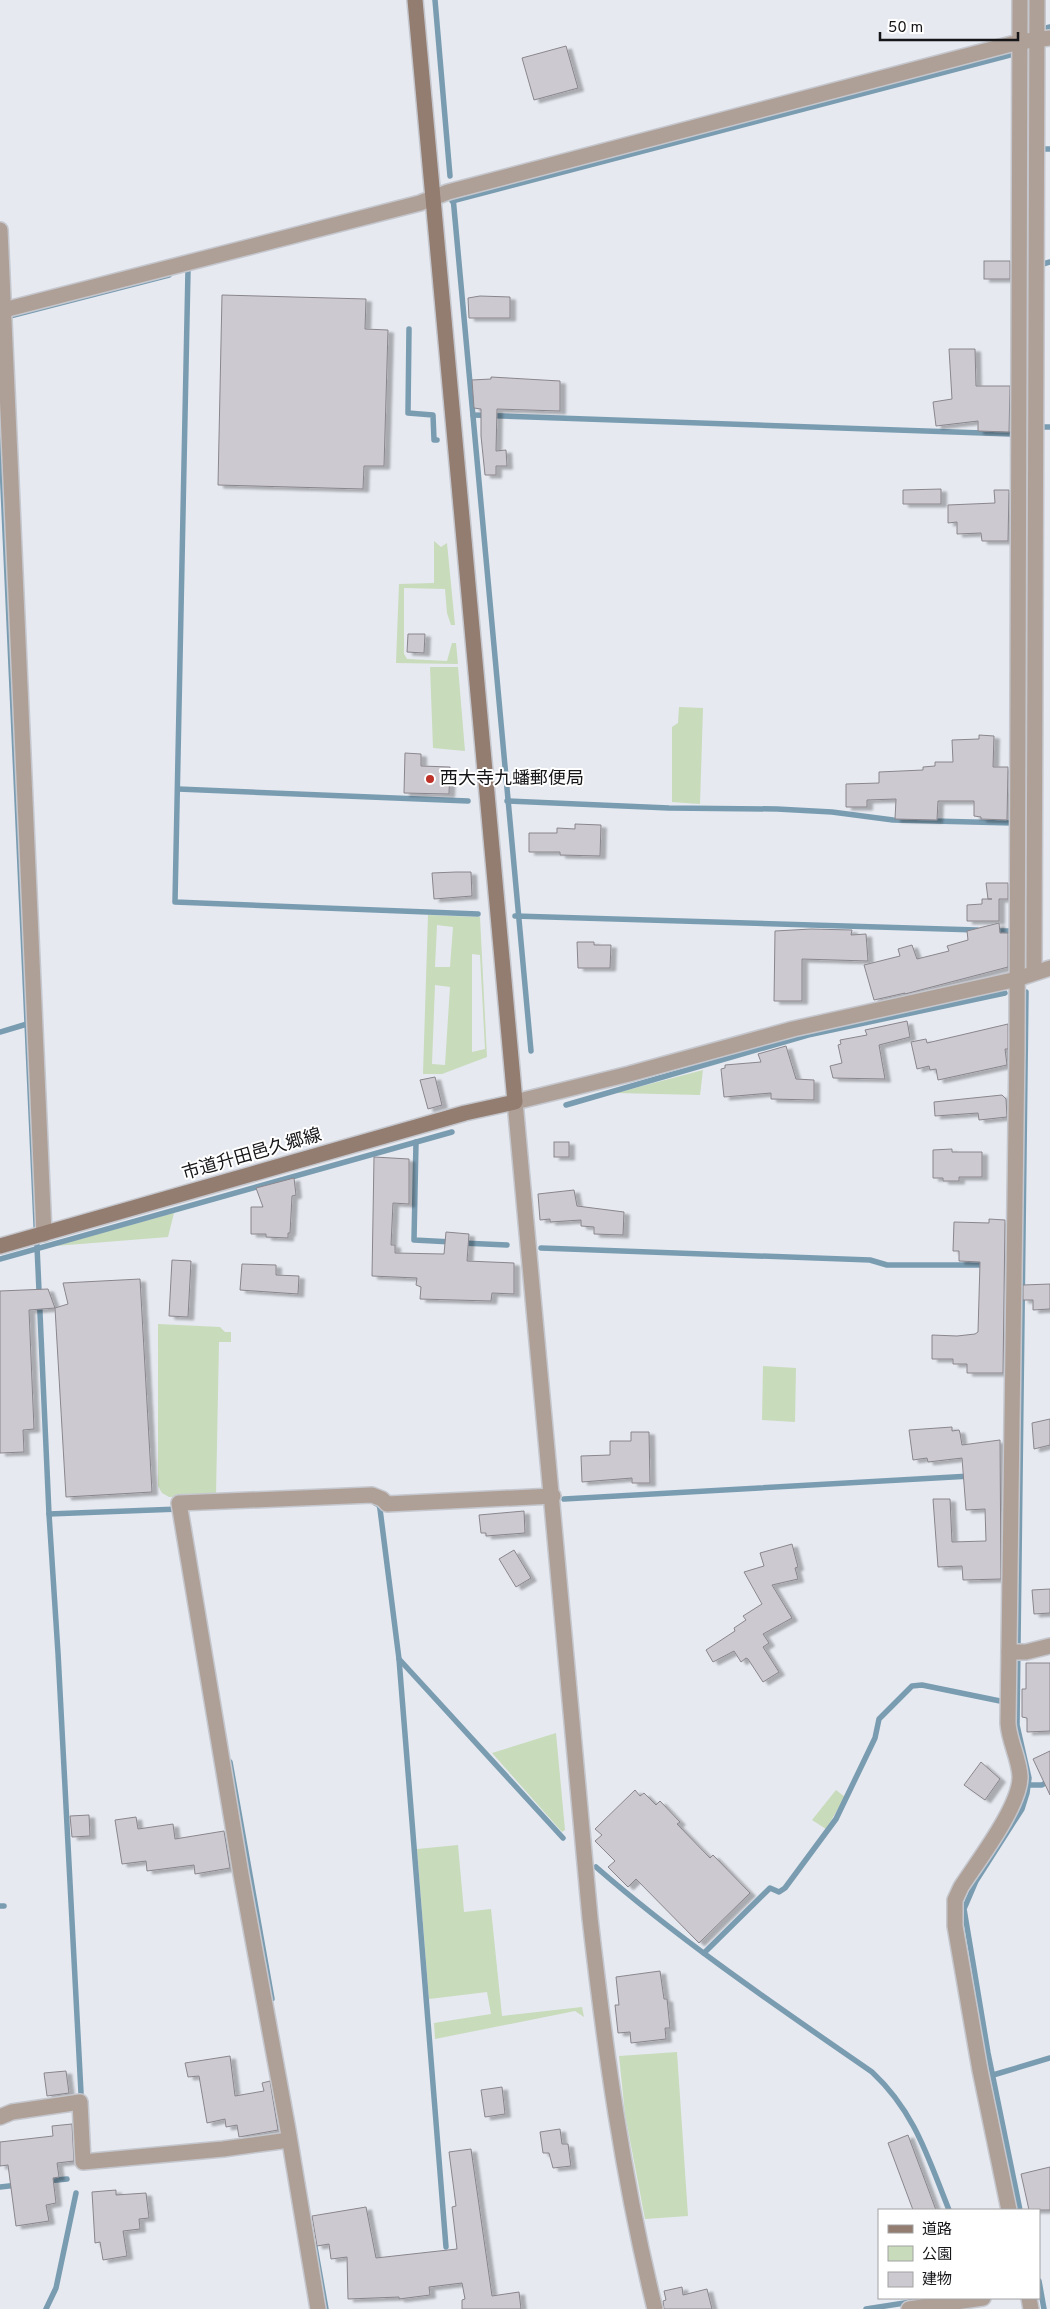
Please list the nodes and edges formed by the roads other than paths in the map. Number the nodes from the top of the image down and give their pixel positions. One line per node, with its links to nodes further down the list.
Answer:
1 (415, 0): 5 (street)
2 (1020, 0): 4 (street)
3 (1036, 0): 4 (street)
4 (1032, 41): 5 (street); 9 (street); 10 (street)
5 (434, 197): 7 (street); 11 (street)
6 (0, 230): 7 (street)
7 (3, 313): 12 (street)
8 (1050, 968): 9 (street)
9 (1034, 972): 10 (street)
10 (1017, 979): 11 (street); 16 (street)
11 (515, 1102): 12 (street, 市道升田邑久郷線); 14 (street)
12 (38, 1235): 13 (street, 市道升田邑久郷線)
13 (0, 1246)
14 (553, 1496): 18 (street); 22 (street)
15 (1050, 1646): 16 (street)
16 (1016, 1652): 19 (street)
17 (0, 2117): 18 (street)
18 (289, 2140): 21 (street)
19 (1008, 2209)
20 (976, 2299): 23 (street)
21 (318, 2309)
22 (656, 2309)
23 (909, 2309)

